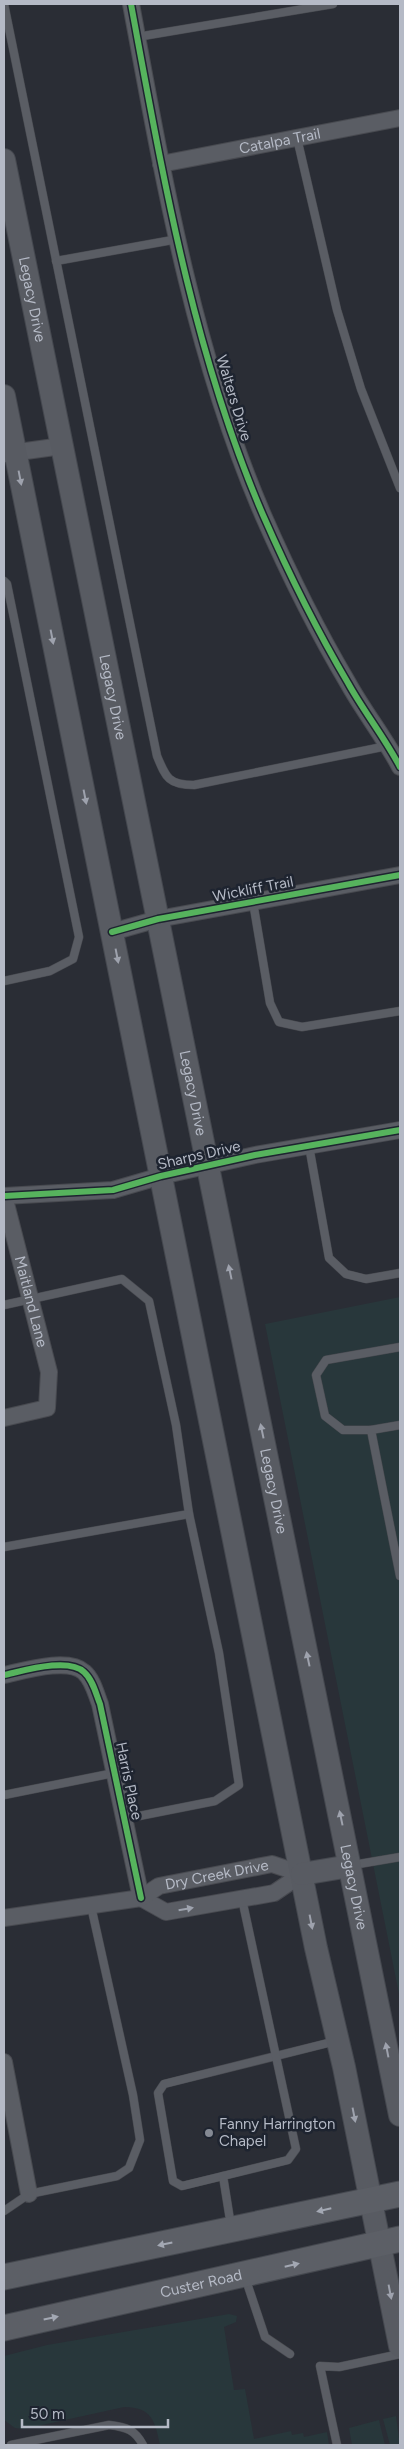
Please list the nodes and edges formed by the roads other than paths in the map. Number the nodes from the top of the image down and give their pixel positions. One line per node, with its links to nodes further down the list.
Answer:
1 (4, 4): 11 (lane)
2 (131, 4): 4 (street, Walters Drive)
3 (333, 4): 4 (lane)
4 (137, 37): 8 (street, Walters Drive)
5 (400, 118): 6 (street, Catalpa Trail)
6 (297, 138): 8 (street, Catalpa Trail); 15 (lane)
7 (4, 160): 9 (main road, Legacy Drive)
8 (161, 164): 10 (street, Walters Drive)
9 (8, 197): 13 (main road, Legacy Drive)
10 (178, 239): 11 (lane); 17 (street, Walters Drive)
11 (56, 261): 17 (lane)
12 (4, 396): 14 (main road)
13 (62, 446): 14 (street); 21 (main road, Legacy Drive)
14 (9, 453): 22 (main road, one-way to 22)
15 (400, 488)
16 (4, 581): 23 (lane)
17 (387, 746): 18 (street, Walters Drive)
18 (400, 767)
19 (400, 875): 20 (street, Wickliff Trail)
20 (254, 902): 21 (street, Wickliff Trail); 24 (lane)
21 (158, 919): 22 (street, Wickliff Trail); 27 (main road, Legacy Drive)
22 (112, 932): 28 (main road, one-way to 28)
23 (4, 981)
24 (400, 1010)
25 (400, 1130): 26 (street, Sharps Drive)
26 (309, 1146): 27 (street, Sharps Drive); 30 (lane)
27 (208, 1166): 28 (street, Sharps Drive); 45 (main road, Legacy Drive, one-way to 27)
28 (161, 1176): 29 (street, Sharps Drive); 46 (main road)
29 (4, 1196): 31 (street, Maitland Lane)
30 (400, 1273)
31 (30, 1298): 32 (lane); 34 (street, Maitland Lane); 37 (lane)
32 (4, 1305)
33 (400, 1347): 36 (lane)
34 (4, 1418)
35 (400, 1425): 36 (lane)
36 (371, 1430): 39 (lane)
37 (189, 1514): 38 (lane); 43 (lane)
38 (4, 1547)
39 (400, 1576)
40 (4, 1675): 41 (street, Harris Place)
41 (114, 1773): 42 (lane); 43 (street, Harris Place)
42 (4, 1796)
43 (124, 1819): 47 (street, Harris Place)
44 (400, 1857): 45 (lane)
45 (350, 1866): 46 (main road); 54 (main road, Legacy Drive, one-way to 45)
46 (302, 1874): 47 (street, Dry Creek Drive); 48 (street, Dry Creek Drive); 51 (main road, one-way to 51)
47 (141, 1898): 48 (street, Dry Creek Drive, one-way to 48); 49 (street, Dry Creek Drive)
48 (242, 1899): 52 (lane)
49 (91, 1906): 50 (street, Dry Creek Drive); 56 (lane)
50 (4, 1918)
51 (338, 2040): 52 (lane); 58 (main road, one-way to 58)
52 (276, 2055): 55 (lane); 55 (lane)
53 (4, 2062): 56 (street)
54 (400, 2114)
55 (223, 2176): 60 (lane)
56 (30, 2194): 59 (lane)
57 (400, 2194): 58 (main road)
58 (372, 2199): 60 (main road, one-way to 60); 61 (main road)
59 (4, 2211)
60 (232, 2230): 63 (main road, one-way to 63)
61 (390, 2242): 62 (main road, Custer Road, one-way to 61); 65 (main road, one-way to 65)
62 (244, 2275): 64 (main road, Custer Road, one-way to 62); 66 (lane)
63 (4, 2277)
64 (4, 2328)
65 (400, 2346)
66 (290, 2354)
67 (400, 2354): 70 (lane)
68 (11, 2445): 69 (lane)
69 (144, 2445)
70 (337, 2445)

